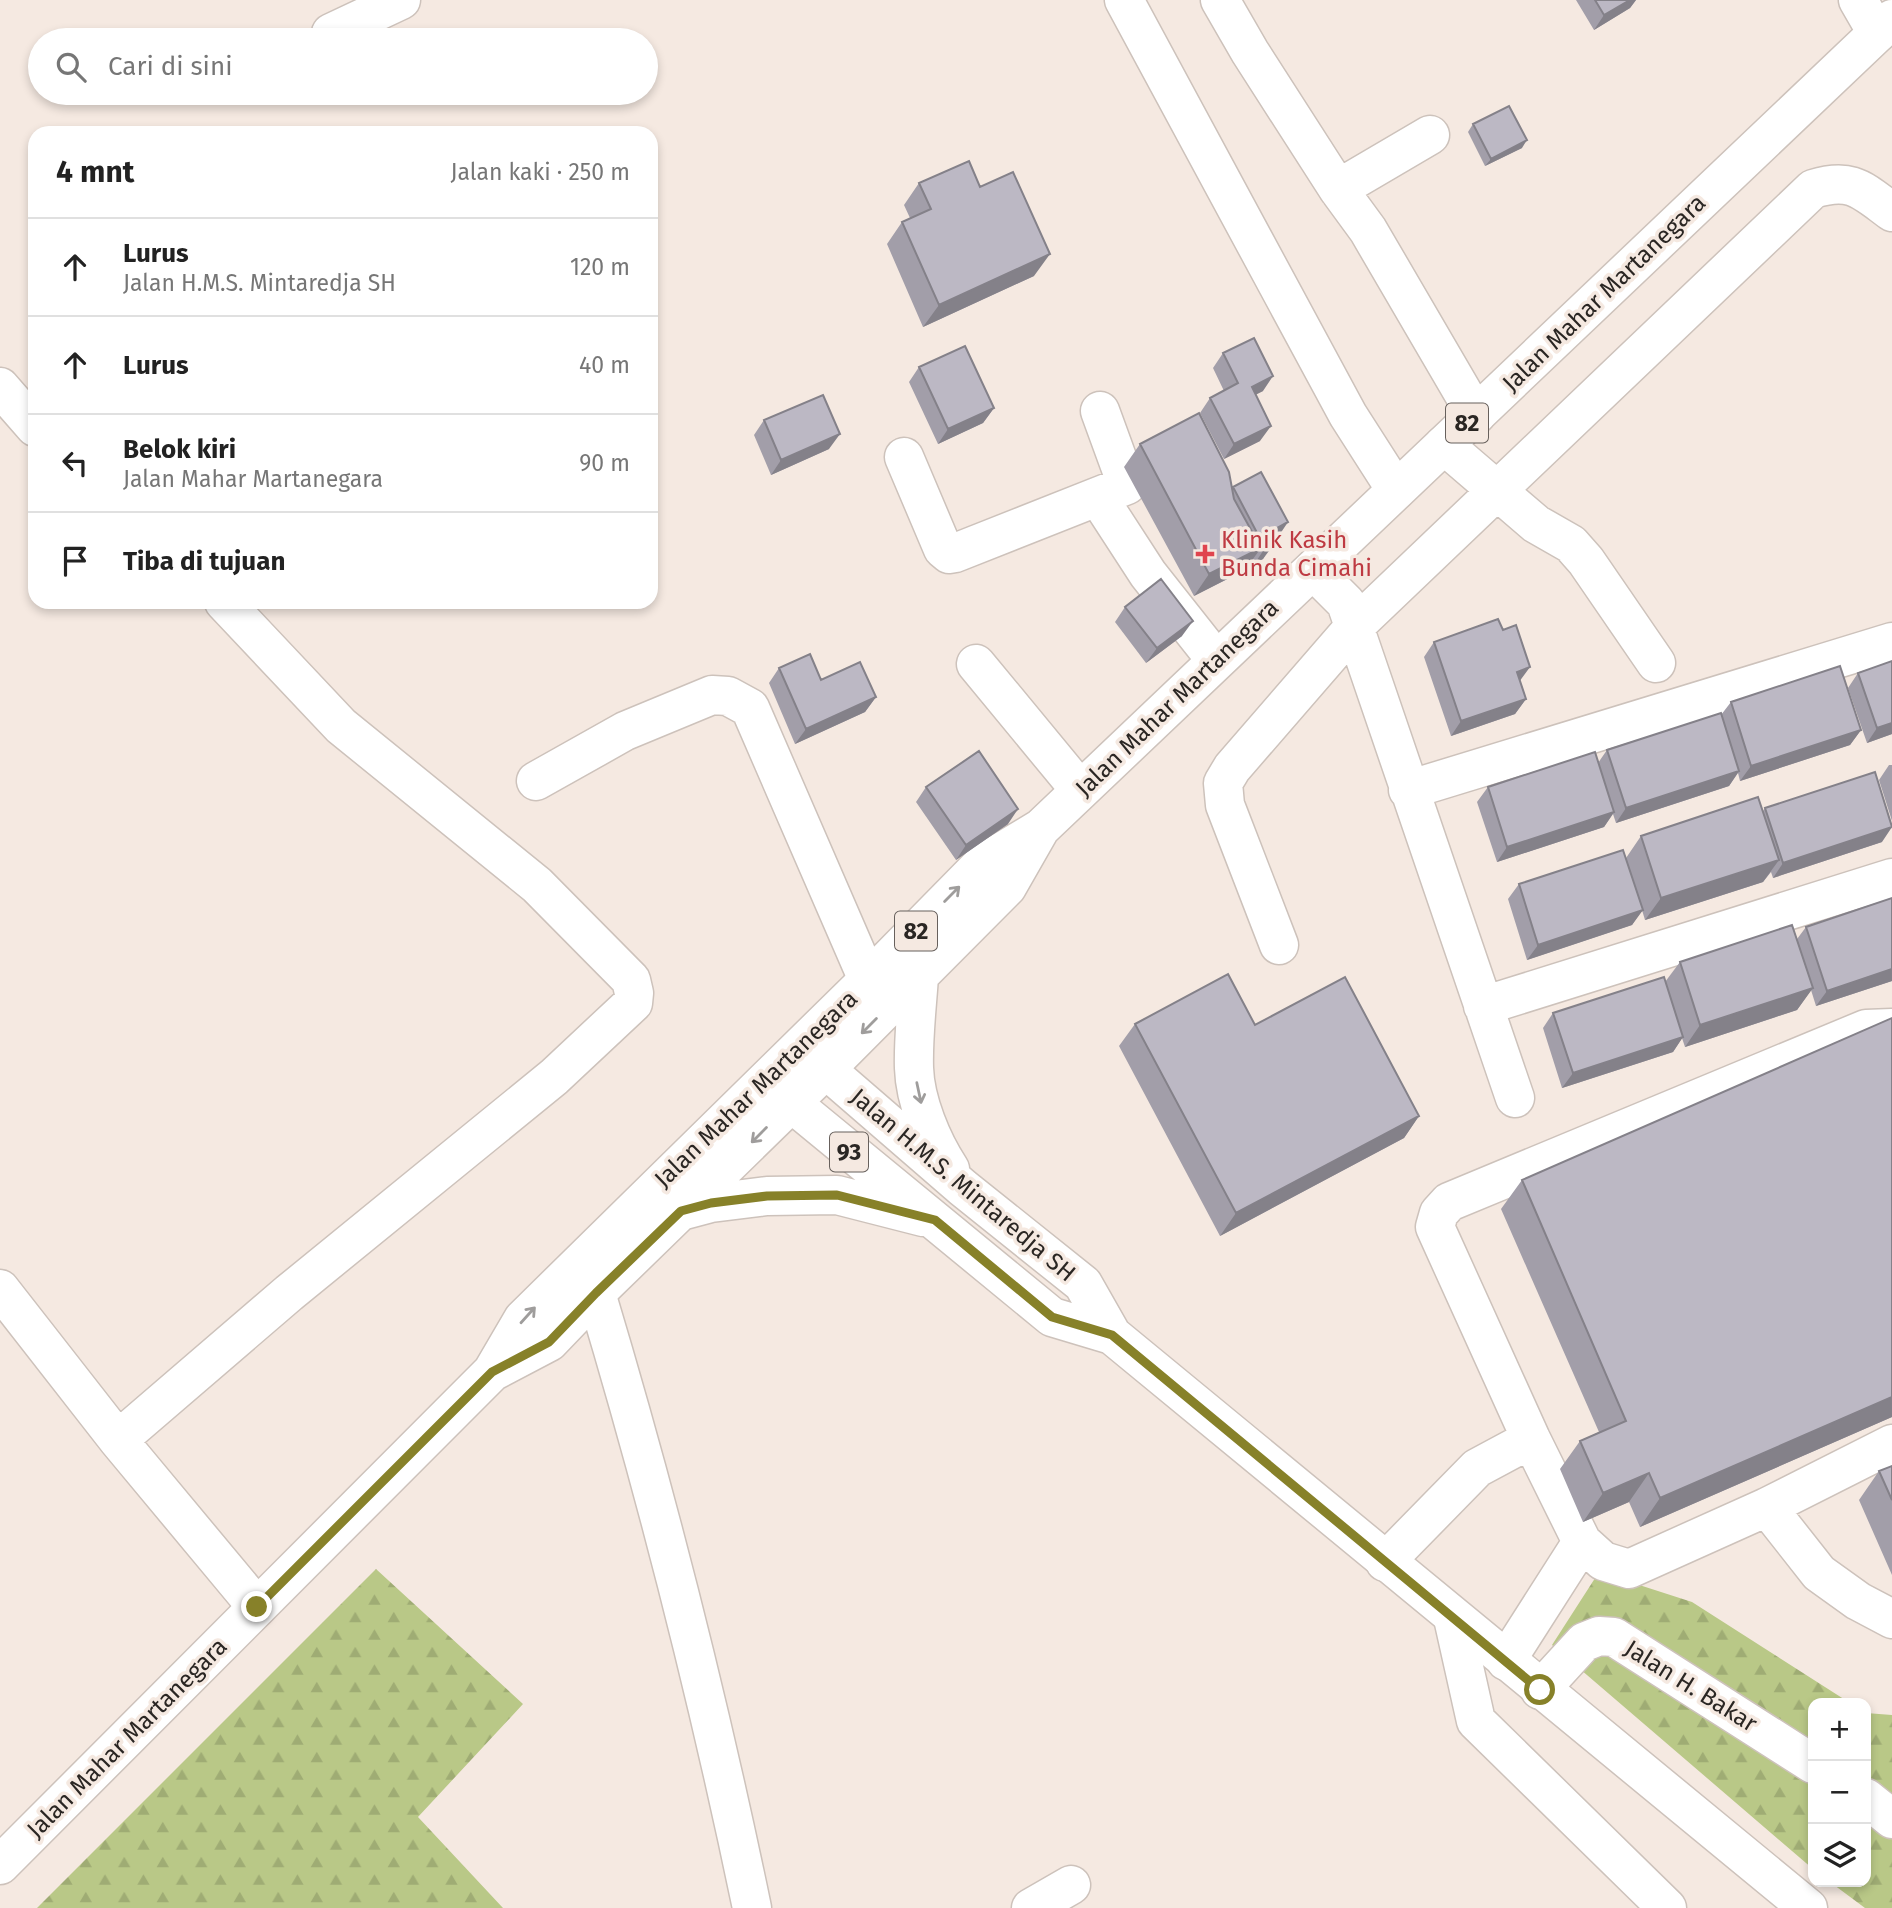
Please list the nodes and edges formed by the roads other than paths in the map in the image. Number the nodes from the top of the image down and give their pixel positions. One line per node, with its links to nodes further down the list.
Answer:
1 (401, 0): 6 (main road)
2 (1124, 0): 16 (main road)
3 (1220, 0): 8 (main road)
4 (1858, 0): 5 (main road)
5 (1885, 26): 12 (main road, Jalan Mahar Martanegara / 82)
6 (342, 28)
7 (1430, 135): 8 (main road)
8 (1338, 189): 12 (main road)
9 (1892, 212): 17 (main road)
10 (0, 387): 13 (main road)
11 (1100, 411): 18 (main road)
12 (1476, 415): 14 (main road, Jalan Mahar Martanegara / 82)
13 (28, 419)
14 (1444, 445): 16 (main road, Jalan Mahar Martanegara / 82); 17 (main road)
15 (904, 457): 18 (main road)
16 (1396, 490): 19 (main road, Jalan Mahar Martanegara / 82)
17 (1496, 492): 21 (main road); 24 (main road)
18 (1098, 497): 23 (main road)
19 (1312, 570): 21 (main road); 23 (main road, Jalan Mahar Martanegara / 82)
20 (231, 609): 47 (main road)
21 (1355, 626): 28 (main road); 31 (main road)
22 (1892, 642): 28 (main road)
23 (1216, 660): 27 (main road, Jalan Mahar Martanegara / 82)
24 (1656, 663)
25 (976, 664): 27 (main road)
26 (536, 781): 33 (main road)
27 (1080, 790): 29 (main road, Jalan Mahar Martanegara / 82)
28 (1408, 790): 34 (main road)
29 (1041, 828): 32 (main road, Jalan Mahar Martanegara / 82); 33 (main road, Jalan Mahar Martanegara / 82, one-way to 29)
30 (1892, 878): 34 (main road)
31 (1279, 945)
32 (919, 976): 36 (main road, Jalan Mahar Martanegara / 82, one-way to 36); 39 (main road, one-way to 39)
33 (868, 980): 36 (main road, Jalan Mahar Martanegara / 82)
34 (1483, 1006): 38 (main road)
35 (1892, 1028): 46 (main road)
36 (813, 1058): 37 (main road, Jalan Mahar Martanegara / 82); 39 (main road, Jalan H.M.S. Mintaredja SH / 93)
37 (778, 1092): 40 (main road, Jalan Mahar Martanegara / 82, one-way to 40); 41 (main road, Jalan H.M.S. Mintaredja SH / 93); 45 (main road, Jalan Mahar Martanegara / 82, one-way to 37)
38 (1515, 1098)
39 (964, 1188): 44 (main road, Jalan H.M.S. Mintaredja SH / 93)
40 (681, 1211): 41 (main road); 43 (main road, Jalan Mahar Martanegara / 82)
41 (935, 1220): 44 (main road, Jalan H.M.S. Mintaredja SH / 93)
42 (0, 1289): 47 (main road)
43 (596, 1293): 45 (main road, Jalan Mahar Martanegara / 82); 62 (main road)
44 (1112, 1335): 51 (main road, Jalan H.M.S. Mintaredja SH / 93)
45 (492, 1372): 52 (main road, Jalan Mahar Martanegara / 82)
46 (1531, 1439): 50 (main road); 51 (main road)
47 (118, 1440): 52 (main road)
48 (1892, 1444): 49 (main road)
49 (1766, 1507): 50 (main road); 54 (main road)
50 (1582, 1542): 55 (main road)
51 (1385, 1562): 53 (main road, Jalan H.M.S. Mintaredja SH / 93)
52 (257, 1607): 60 (main road, Jalan Mahar Martanegara / 82)
53 (1453, 1618): 55 (main road, Jalan H.M.S. Mintaredja SH / 93); 64 (main road)
54 (1892, 1619)
55 (1506, 1661): 56 (main road, Jalan H.M.S. Mintaredja SH / 93)
56 (1540, 1690): 57 (main road, Jalan H. Bakar); 65 (main road, Jalan H.M.S. Mintaredja SH / 93)
57 (1808, 1761)
58 (1871, 1802): 59 (main road)
59 (1892, 1819)
60 (0, 1865)
61 (1071, 1885): 63 (main road)
62 (752, 1908)
63 (1031, 1908)
64 (1667, 1908)
65 (1808, 1908)

